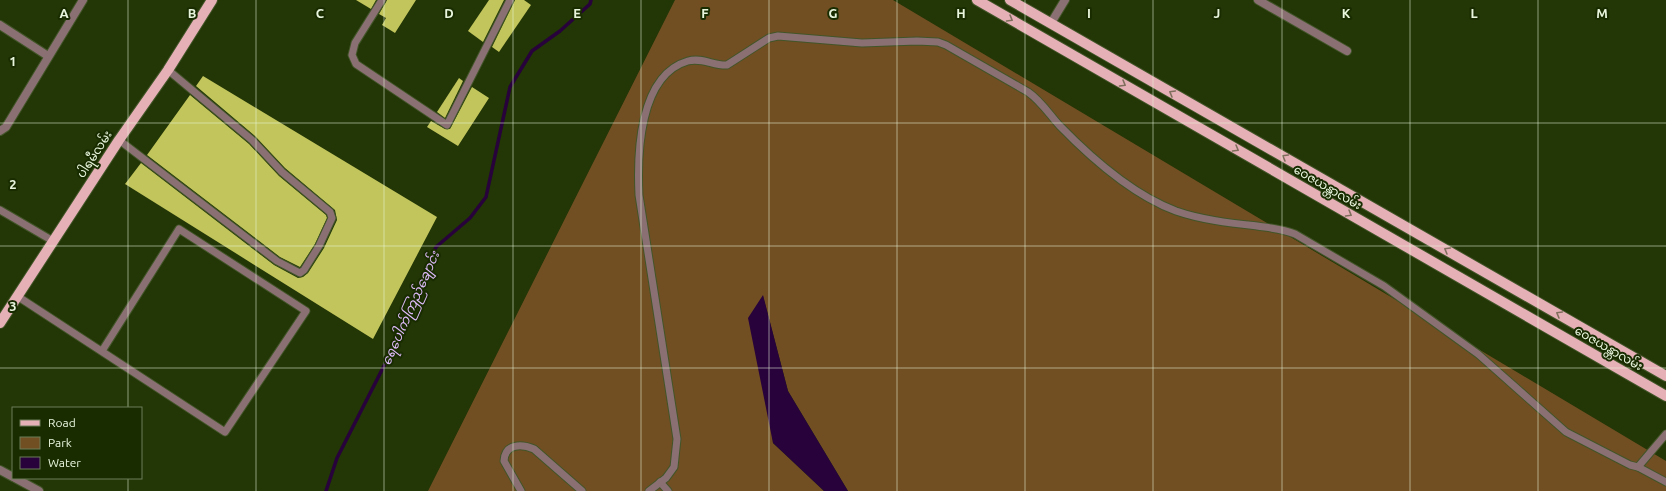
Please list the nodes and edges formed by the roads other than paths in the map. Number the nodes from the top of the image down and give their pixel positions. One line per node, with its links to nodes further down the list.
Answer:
1 (83, 0): 12 (street)
2 (212, 0): 13 (main road, ပါရမီလမ်း)
3 (382, 0): 4 (lane)
4 (510, 0)
5 (977, 0): 22 (main road, ဝေဇယန္တာလမ်း, one-way to 22)
6 (1010, 0): 9 (main road, ဝေဇယန္တာလမ်း)
7 (1065, 0): 9 (street)
8 (1258, 0): 11 (street)
9 (1051, 23): 21 (main road, ဝေဇယန္တာလမ်း, one-way to 9)
10 (0, 25): 12 (street)
11 (1347, 51)
12 (48, 56): 14 (street)
13 (168, 70): 15 (main road, ပါရမီလမ်း); 15 (lane)
14 (0, 131)
15 (119, 140): 17 (main road, ပါရမီလမ်း)
16 (0, 210): 17 (lane)
17 (53, 241): 18 (main road, ပါရမီလမ်း)
18 (17, 296): 19 (main road, ပါရမီလမ်း); 20 (lane)
19 (0, 323)
20 (102, 352): 20 (lane)
21 (1666, 376)
22 (1666, 396)
23 (1666, 434): 24 (lane)
24 (1638, 467): 28 (lane); 29 (lane)
25 (0, 470): 26 (street)
26 (12, 476)
27 (16, 479): 30 (street)
28 (660, 482): 34 (lane); 35 (lane)
29 (1666, 482)
30 (27, 488): 31 (street)
31 (39, 491)
32 (521, 491): 33 (lane)
33 (582, 491)
34 (649, 491)
35 (668, 491)

